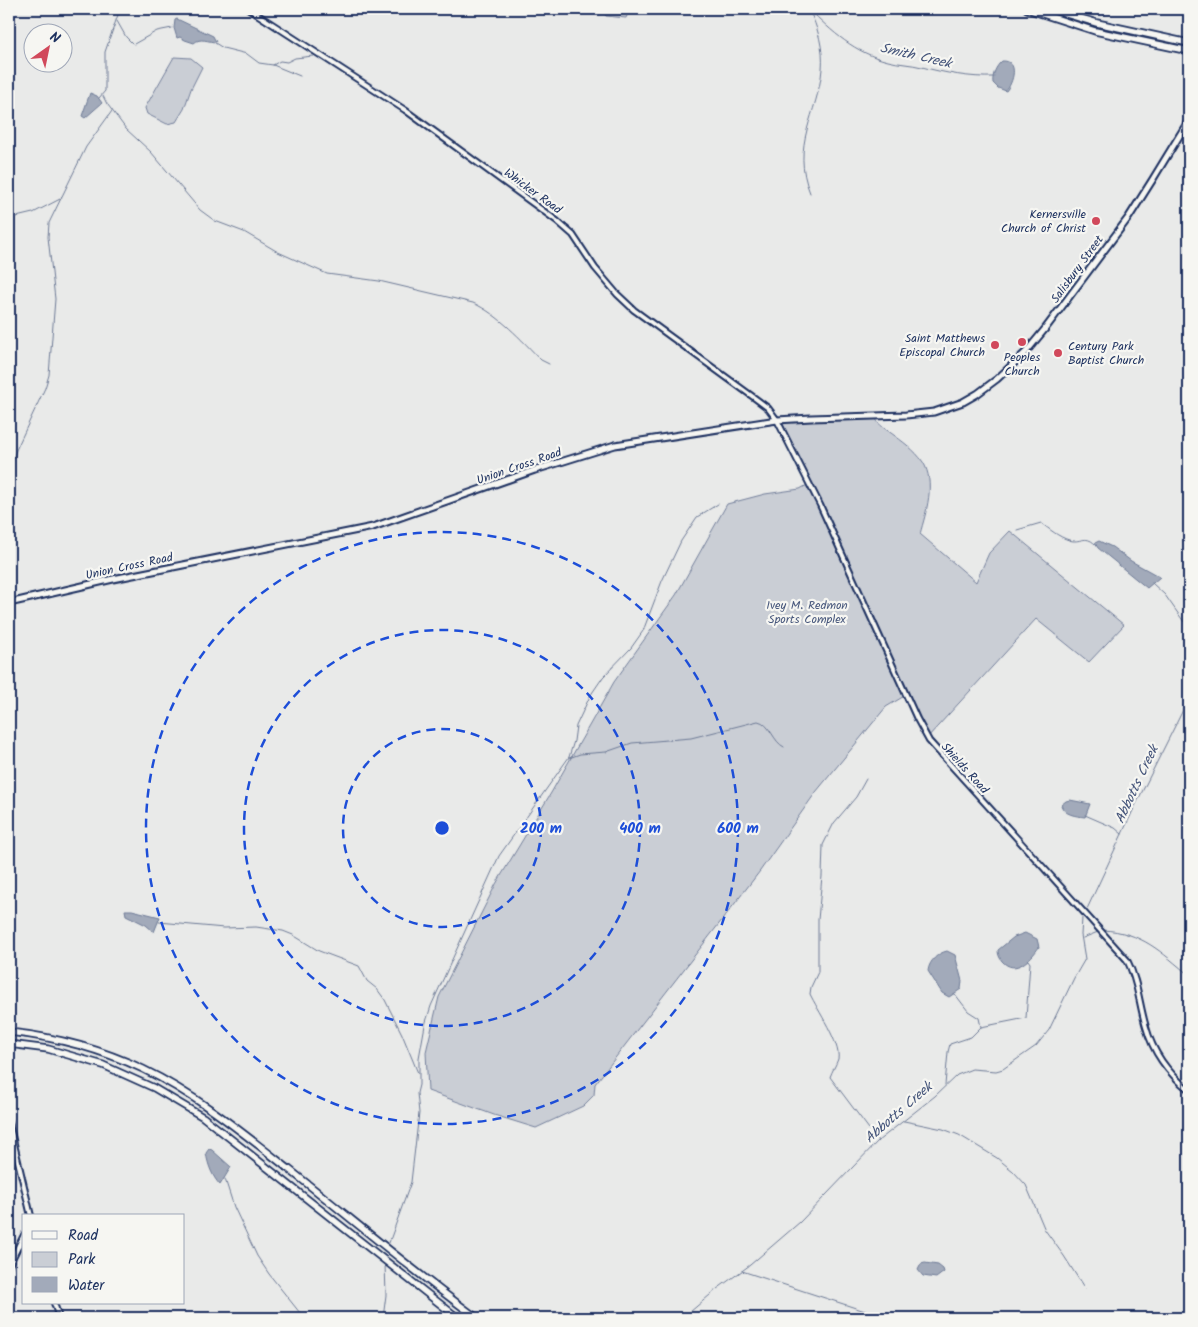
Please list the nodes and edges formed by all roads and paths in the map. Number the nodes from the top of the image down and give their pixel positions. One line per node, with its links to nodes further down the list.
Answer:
1 (249, 9): 8 (street, Whicker Road)
2 (1027, 9): 5 (highway)
3 (1050, 9): 4 (highway)
4 (1189, 43)
5 (1189, 51)
6 (1189, 120): 7 (main road, Salisbury Street)
7 (1026, 352): 8 (main road, Union Cross Road)
8 (777, 420): 9 (main road, Union Cross Road); 12 (street, Shields Road)
9 (9, 603)
10 (9, 1032): 20 (highway)
11 (9, 1044): 19 (highway)
12 (1189, 1090)
13 (9, 1123): 14 (street)
14 (31, 1214)
15 (22, 1239): 16 (street)
16 (9, 1265)
17 (54, 1304): 18 (street)
18 (59, 1318)
19 (458, 1318)
20 (477, 1318)

